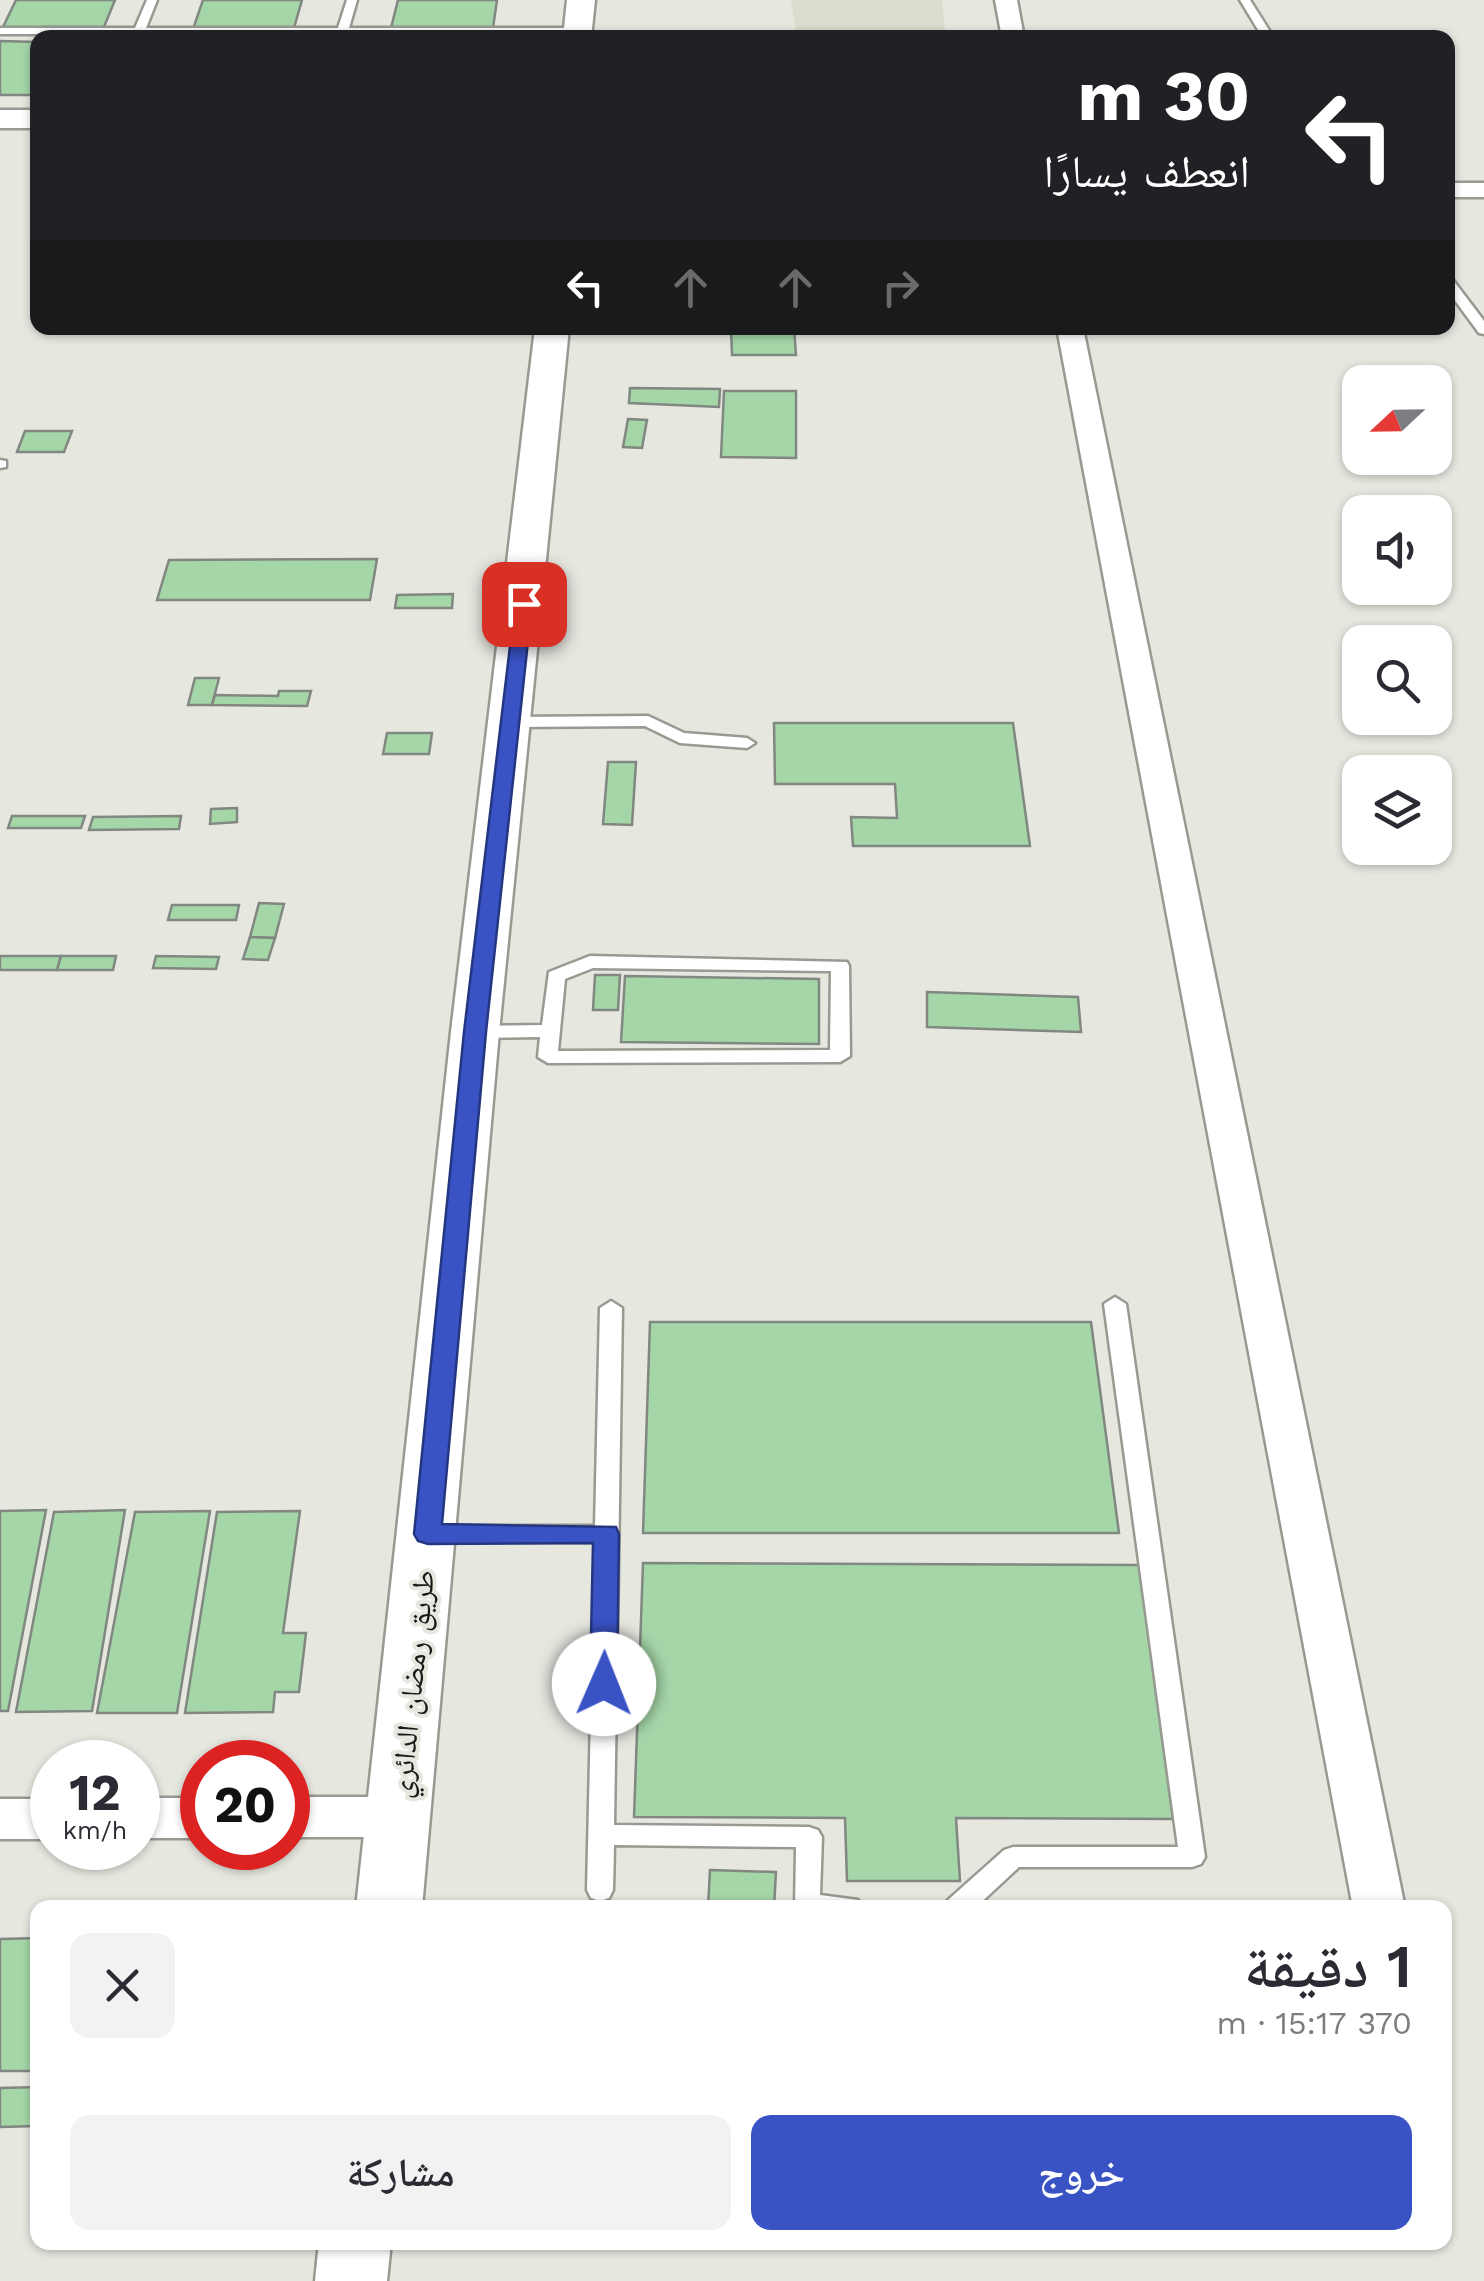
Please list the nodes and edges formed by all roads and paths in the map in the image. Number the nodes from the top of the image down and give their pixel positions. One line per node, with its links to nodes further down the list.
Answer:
1 (152, 0): 6 (lane)
2 (352, 0): 7 (lane)
3 (581, 0): 8 (street)
4 (1006, 0): 9 (street)
5 (1245, 0): 10 (lane)
6 (140, 30)
7 (343, 30)
8 (577, 30)
9 (1012, 30)
10 (1264, 30)
11 (0, 31): 12 (lane)
12 (30, 32)
13 (30, 119): 14 (street)
14 (0, 120)
15 (1455, 190): 16 (street)
16 (1484, 190)
17 (1455, 291): 18 (lane)
18 (1484, 330)
19 (551, 335): 21 (street, طريق رمضان الدائري)
20 (1071, 335): 38 (street)
21 (511, 722): 22 (lane); 24 (street, طريق رمضان الدائري)
22 (748, 743)
23 (550, 1031): 23 (lane); 24 (lane)
24 (475, 1032): 27 (street, طريق رمضان الدائري)
25 (1114, 1304): 37 (lane)
26 (611, 1308): 28 (lane)
27 (428, 1534): 28 (lane); 29 (street, طريق رمضان الدائري)
28 (606, 1534): 33 (lane)
29 (398, 1817): 31 (street); 35 (street, طريق رمضان الدائري)
30 (30, 1818): 32 (street)
31 (310, 1818)
32 (0, 1819)
33 (600, 1835): 34 (lane); 36 (lane)
34 (600, 1890)
35 (390, 1900)
36 (806, 1900)
37 (966, 1900)
38 (1377, 1900)
39 (354, 2250): 40 (street)
40 (351, 2281)

